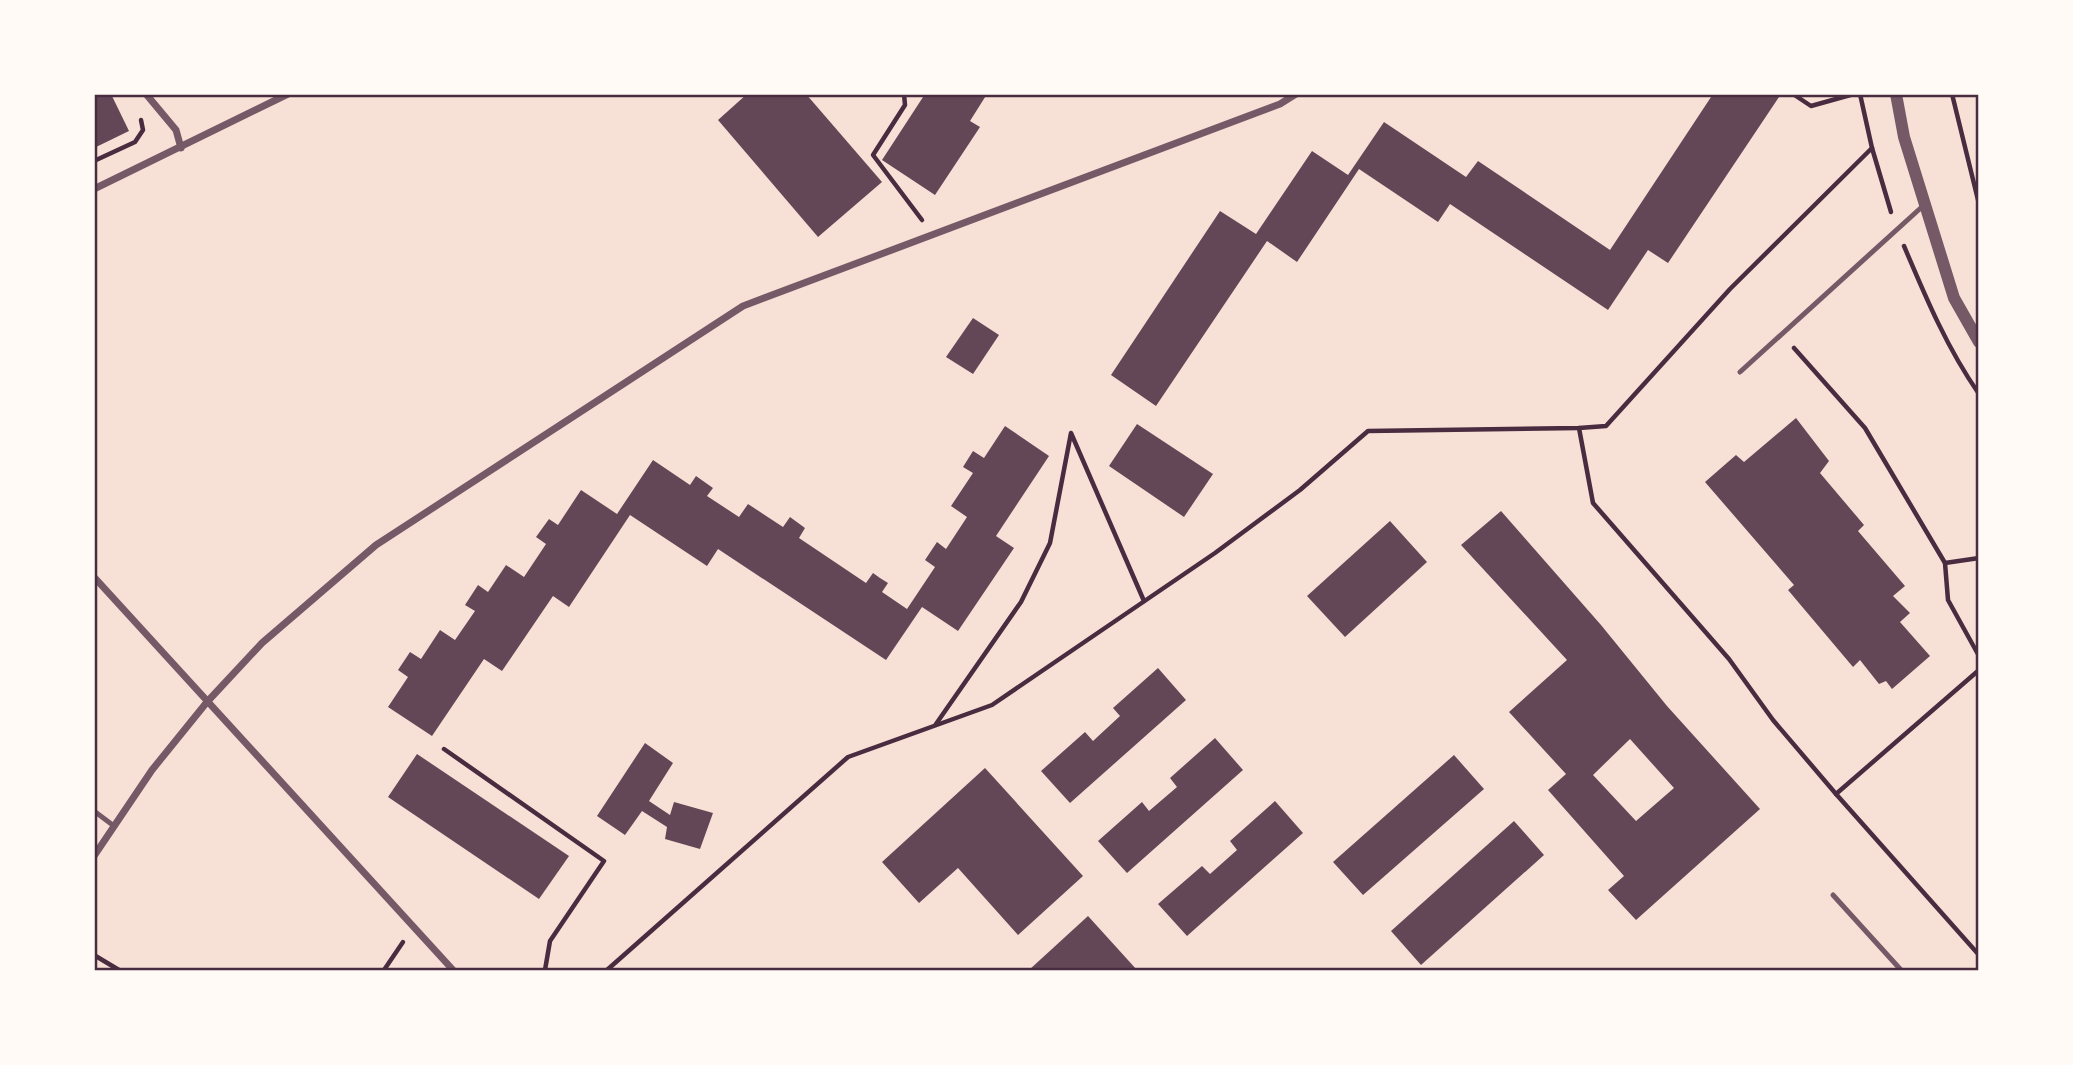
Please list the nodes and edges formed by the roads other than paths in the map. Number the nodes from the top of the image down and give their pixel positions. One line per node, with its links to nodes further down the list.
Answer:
1 (146, 94): 5 (street)
2 (288, 94): 5 (street)
3 (1296, 94): 11 (street)
4 (1896, 94): 7 (street)
5 (181, 148): 6 (street)
6 (94, 189)
7 (1926, 204): 8 (street); 9 (lane)
8 (1979, 342)
9 (1740, 372)
10 (94, 578): 11 (street)
11 (207, 702): 13 (street); 16 (street)
12 (94, 811): 13 (lane)
13 (114, 827): 14 (street)
14 (94, 856)
15 (1833, 895): 17 (lane)
16 (453, 971)
17 (1901, 971)

